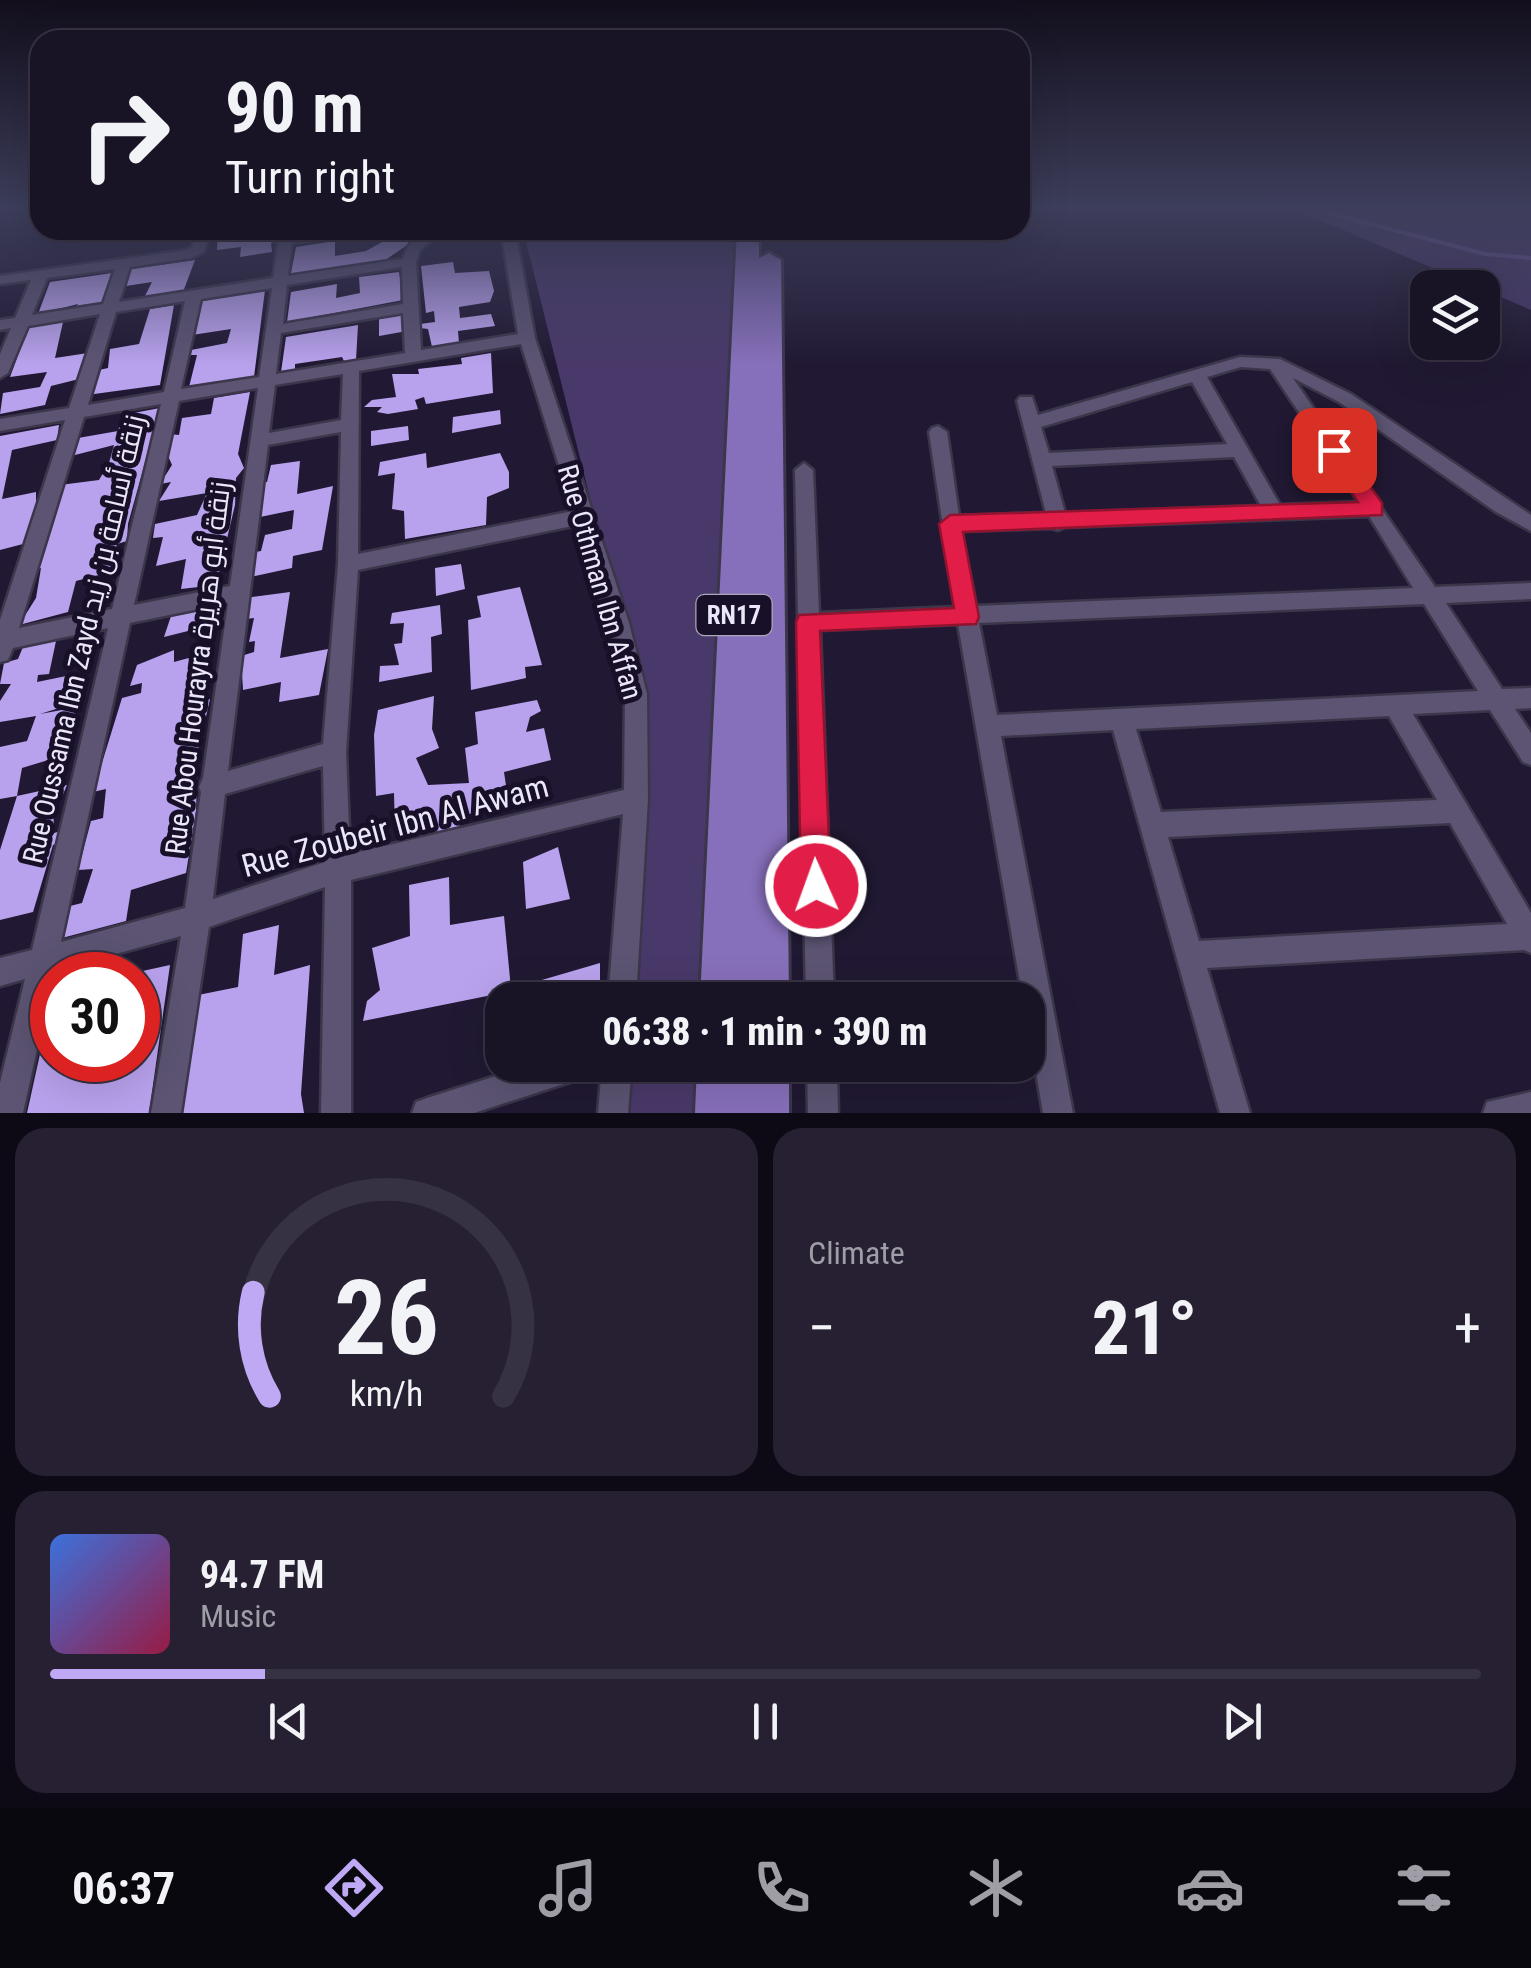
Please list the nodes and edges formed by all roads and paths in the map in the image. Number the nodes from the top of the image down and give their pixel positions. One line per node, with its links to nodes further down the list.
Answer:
1 (135, 261): 7 (street)
2 (282, 261): 10 (street, Rue Abou Hourayra زنقة أبو هريرة)
3 (513, 261): 17 (street, Rue Othman Ibn Affan)
4 (747, 261): 69 (highway, RN17)
5 (769, 261): 70 (highway, RN17)
6 (409, 262): 10 (street); 12 (street)
7 (124, 263): 8 (street); 13 (street)
8 (41, 275): 9 (street); 14 (street)
9 (0, 280)
10 (278, 283): 11 (street); 16 (street, Rue Abou Hourayra زنقة أبو هريرة)
11 (194, 296): 13 (street); 24 (street, Rue Oussama Ibn Zayd زنقة أسامة بن زيد)
12 (411, 307): 16 (street); 18 (street)
13 (109, 309): 14 (street); 26 (street)
14 (22, 322): 15 (street); 21 (street)
15 (0, 326)
16 (273, 330): 23 (street, Rue Abou Hourayra زنقة أبو هريرة)
17 (527, 338): 18 (street); 37 (street, Rue Othman Ibn Affan)
18 (414, 356): 20 (street)
19 (1272, 360): 22 (street); 35 (street); 40 (street)
20 (351, 367): 23 (street); 28 (street)
21 (0, 372)
22 (1197, 374): 27 (street); 32 (street)
23 (266, 381): 24 (street); 31 (street, Rue Abou Hourayra زنقة أبو هريرة)
24 (171, 397): 26 (street); 45 (street, Rue Oussama Ibn Zayd زنقة أسامة بن زيد)
25 (1026, 402): 27 (street)
26 (76, 412): 29 (street); 48 (street)
27 (1033, 423): 33 (street)
28 (350, 424): 31 (street); 41 (street)
29 (0, 425)
30 (938, 432): 39 (street)
31 (258, 441): 43 (street, Rue Abou Hourayra زنقة أبو هريرة)
32 (1240, 450): 33 (street); 36 (street)
33 (1043, 460): 38 (street)
34 (804, 470): 47 (street)
35 (1374, 509): 36 (street); 44 (street)
36 (1275, 513): 38 (street)
37 (584, 516): 41 (street); 57 (street, Rue Othman Ibn Affan)
38 (1058, 523): 39 (street)
39 (950, 524): 46 (street)
40 (1531, 524)
41 (348, 564): 54 (street)
42 (1531, 591): 44 (street)
43 (237, 592): 45 (street); 56 (street, Rue Abou Hourayra زنقة أبو هريرة)
44 (1430, 596): 46 (street); 50 (street)
45 (121, 616): 48 (street); 63 (street, Rue Oussama Ibn Zayd زنقة أسامة بن زيد)
46 (967, 617): 47 (street); 53 (street)
47 (808, 622): 71 (street)
48 (1, 644)
49 (1531, 698): 50 (street)
50 (1494, 699): 51 (street); 55 (street)
51 (1396, 706): 52 (street); 58 (street)
52 (1122, 720): 53 (street); 59 (street)
53 (989, 726): 87 (street)
54 (334, 752): 56 (street); 60 (street)
55 (1531, 754)
56 (211, 787): 61 (street, Rue Abou Hourayra زنقة أبو هريرة)
57 (636, 799): 60 (street, Rue Zoubeir Ibn Al Awam); 68 (street, Rue Othman Ibn Affan)
58 (1459, 811): 59 (street); 62 (street)
59 (1152, 826): 65 (street)
60 (338, 870): 61 (street, Rue Zoubeir Ibn Al Awam); 81 (street)
61 (197, 918): 64 (street, Rue Zoubeir Ibn Al Awam); 80 (street, Rue Abou Hourayra زنقة أبو هريرة)
62 (1530, 938): 65 (street)
63 (42, 952)
64 (70, 952)
65 (1192, 955): 88 (street)
66 (30, 963): 67 (street, Rue Zoubeir Ibn Al Awam)
67 (0, 972)
68 (623, 982)
69 (724, 982)
70 (766, 982)
71 (819, 982)
72 (30, 1008): 79 (street, Rue Oussama Ibn Zayd زنقة أسامة بن زيد)
73 (523, 1082): 82 (street)
74 (615, 1082): 83 (street)
75 (721, 1082): 84 (highway)
76 (765, 1082): 85 (highway)
77 (822, 1082): 86 (street)
78 (1531, 1107): 89 (street)
79 (8, 1113)
80 (166, 1113)
81 (336, 1113)
82 (427, 1113)
83 (612, 1113)
84 (720, 1113)
85 (764, 1113)
86 (823, 1113)
87 (1058, 1113)
88 (1236, 1113)
89 (1498, 1113)

